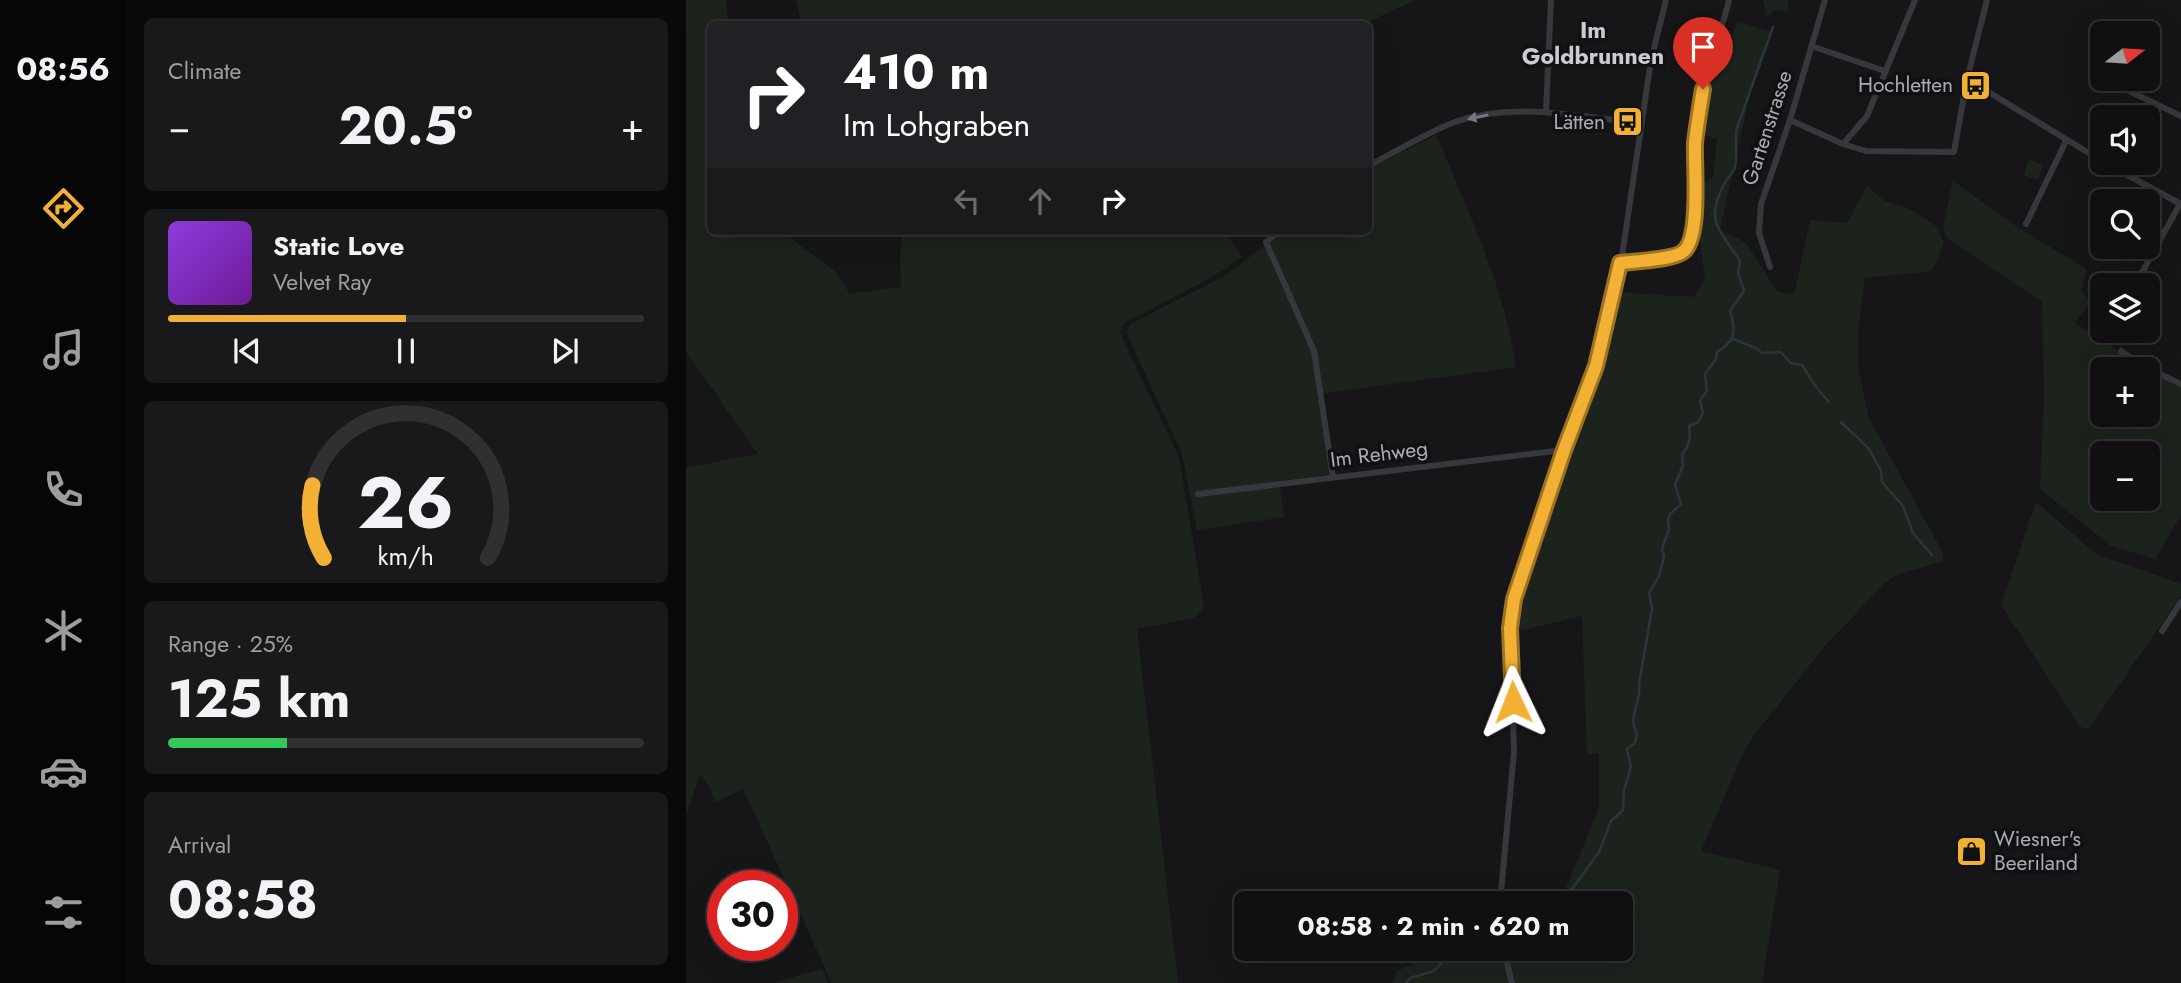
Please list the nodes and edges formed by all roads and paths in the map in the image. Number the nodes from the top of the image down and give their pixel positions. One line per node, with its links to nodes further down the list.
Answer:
1 (1551, 0): 11 (street)
2 (1666, 0): 14 (street)
3 (1729, 0): 23 (street)
4 (1825, 0): 7 (street, Gartenstrasse)
5 (1915, 0): 8 (street)
6 (1987, 0): 9 (street)
7 (1811, 46): 8 (street); 13 (street, Gartenstrasse)
8 (1885, 71): 16 (street)
9 (1967, 79): 15 (street); 16 (street)
10 (2129, 91): 12 (street)
11 (1546, 112): 14 (street); 18 (street, one-way to 18)
12 (2181, 116)
13 (1790, 120): 16 (street); 24 (street, Gartenstrasse)
14 (1641, 123): 23 (street)
15 (2066, 141): 17 (street); 21 (street)
16 (1843, 144)
17 (2090, 154)
18 (1372, 164)
19 (2128, 175): 20 (street)
20 (2181, 204): 25 (street)
21 (2026, 224)
22 (1275, 235): 29 (street)
23 (1620, 263): 28 (street)
24 (1770, 267)
25 (2142, 273)
26 (2121, 351): 27 (street)
27 (2181, 384)
28 (1564, 450): 29 (street, Im Rehweg); 33 (street)
29 (1333, 477): 30 (street, Im Rehweg)
30 (1198, 494)
31 (2181, 602): 32 (street)
32 (2162, 631)
33 (1501, 891)
34 (1506, 961): 35 (street)
35 (1512, 983)

